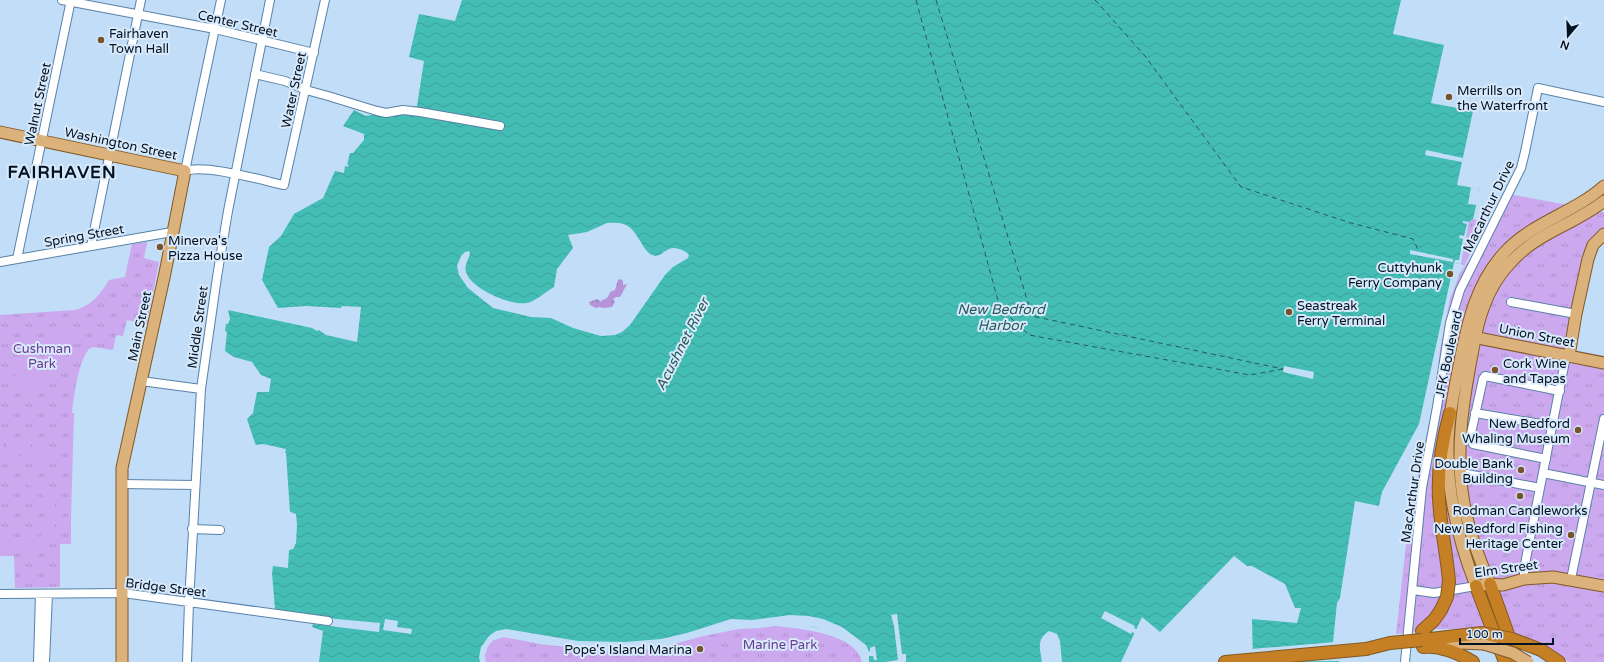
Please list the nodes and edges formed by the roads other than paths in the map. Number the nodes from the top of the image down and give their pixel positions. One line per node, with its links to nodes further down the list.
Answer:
1 (62, 0): 6 (street, Center Street)
2 (141, 0): 7 (street)
3 (221, 0): 8 (street, Main Street)
4 (270, 0): 9 (street, Middle Street)
5 (325, 0): 10 (street, Water Street)
6 (71, 1): 7 (street, Center Street); 16 (street, Walnut Street)
7 (138, 15): 8 (street, Center Street); 17 (street)
8 (215, 29): 9 (street, Center Street); 18 (street, Main Street)
9 (261, 40): 10 (street, Center Street); 11 (street, Middle Street)
10 (314, 53): 12 (street, Water Street)
11 (255, 74): 12 (street); 19 (street, Middle Street)
12 (306, 90): 14 (street); 20 (street, Water Street)
13 (1604, 102): 30 (street, Macarthur Drive)
14 (500, 126)
15 (0, 132): 16 (main road, Washington Street)
16 (42, 141): 17 (main road, Washington Street); 26 (street, Walnut Street)
17 (110, 154): 18 (main road, Washington Street); 25 (street)
18 (185, 170): 19 (street, Washington Street); 23 (main road, Main Street)
19 (235, 174): 20 (street, Washington Street); 35 (street, Middle Street)
20 (284, 185)
21 (1604, 186): 31 (main road, JFK Boulevard)
22 (1604, 201): 31 (main road, JFK Boulevard)
23 (172, 232): 25 (street, Spring Street); 34 (main road, Main Street)
24 (1604, 234): 29 (main road)
25 (91, 246): 26 (street, Spring Street)
26 (17, 259): 27 (street, Spring Street)
27 (0, 262)
28 (1511, 302): 29 (street)
29 (1576, 314): 32 (main road)
30 (1449, 326): 56 (street, MacArthur Drive)
31 (1470, 336): 32 (main road, Union Street); 37 (main road, JFK Boulevard); 53 (main road, JFK Boulevard)
32 (1568, 356): 33 (main road, Union Street); 36 (street)
33 (1604, 363)
34 (141, 381): 35 (street); 45 (main road, Main Street)
35 (201, 389): 46 (street, Middle Street)
36 (1560, 391): 38 (street); 40 (street)
37 (1450, 413): 54 (main road, JFK Boulevard); 63 (highway, bridge)
38 (1475, 413): 40 (street); 41 (street)
39 (1604, 419): 44 (street)
40 (1553, 426): 41 (street)
41 (1546, 459): 42 (street)
42 (1543, 473): 44 (street); 48 (street)
43 (1467, 474): 48 (street)
44 (1591, 483): 47 (street); 52 (street)
45 (121, 484): 46 (street); 57 (main road, Main Street)
46 (195, 485): 49 (street, Middle Street)
47 (1604, 485)
48 (1540, 488): 51 (street)
49 (192, 529): 50 (street); 60 (street, Middle Street)
50 (220, 530)
51 (1524, 579): 52 (main road, Elm Street); 53 (main road, Elm Street)
52 (1571, 579): 55 (main road, Elm Street)
53 (1490, 584): 54 (main road, Elm Street); 73 (highway)
54 (1476, 586): 56 (street, Elm Street); 72 (highway)
55 (1604, 586)
56 (1413, 590): 70 (street, MacArthur Drive)
57 (123, 593): 59 (street, Bridge Street); 60 (street, Bridge Street); 67 (main road, Main Street)
58 (0, 594): 59 (street, Bridge Street)
59 (44, 594): 65 (street); 66 (street)
60 (189, 602): 61 (street, Bridge Street); 68 (street, Middle Street)
61 (328, 621)
62 (1483, 639): 63 (highway); 74 (main road, bridge); 75 (highway, bridge)
63 (1424, 641): 64 (highway, bridge); 64 (highway, bridge); 71 (highway)
64 (1366, 649): 69 (highway)
65 (38, 662)
66 (45, 662)
67 (122, 662)
68 (187, 662)
69 (1225, 662)
70 (1405, 662)
71 (1473, 662)
72 (1505, 662)
73 (1518, 662)
74 (1528, 662)
75 (1559, 662)

